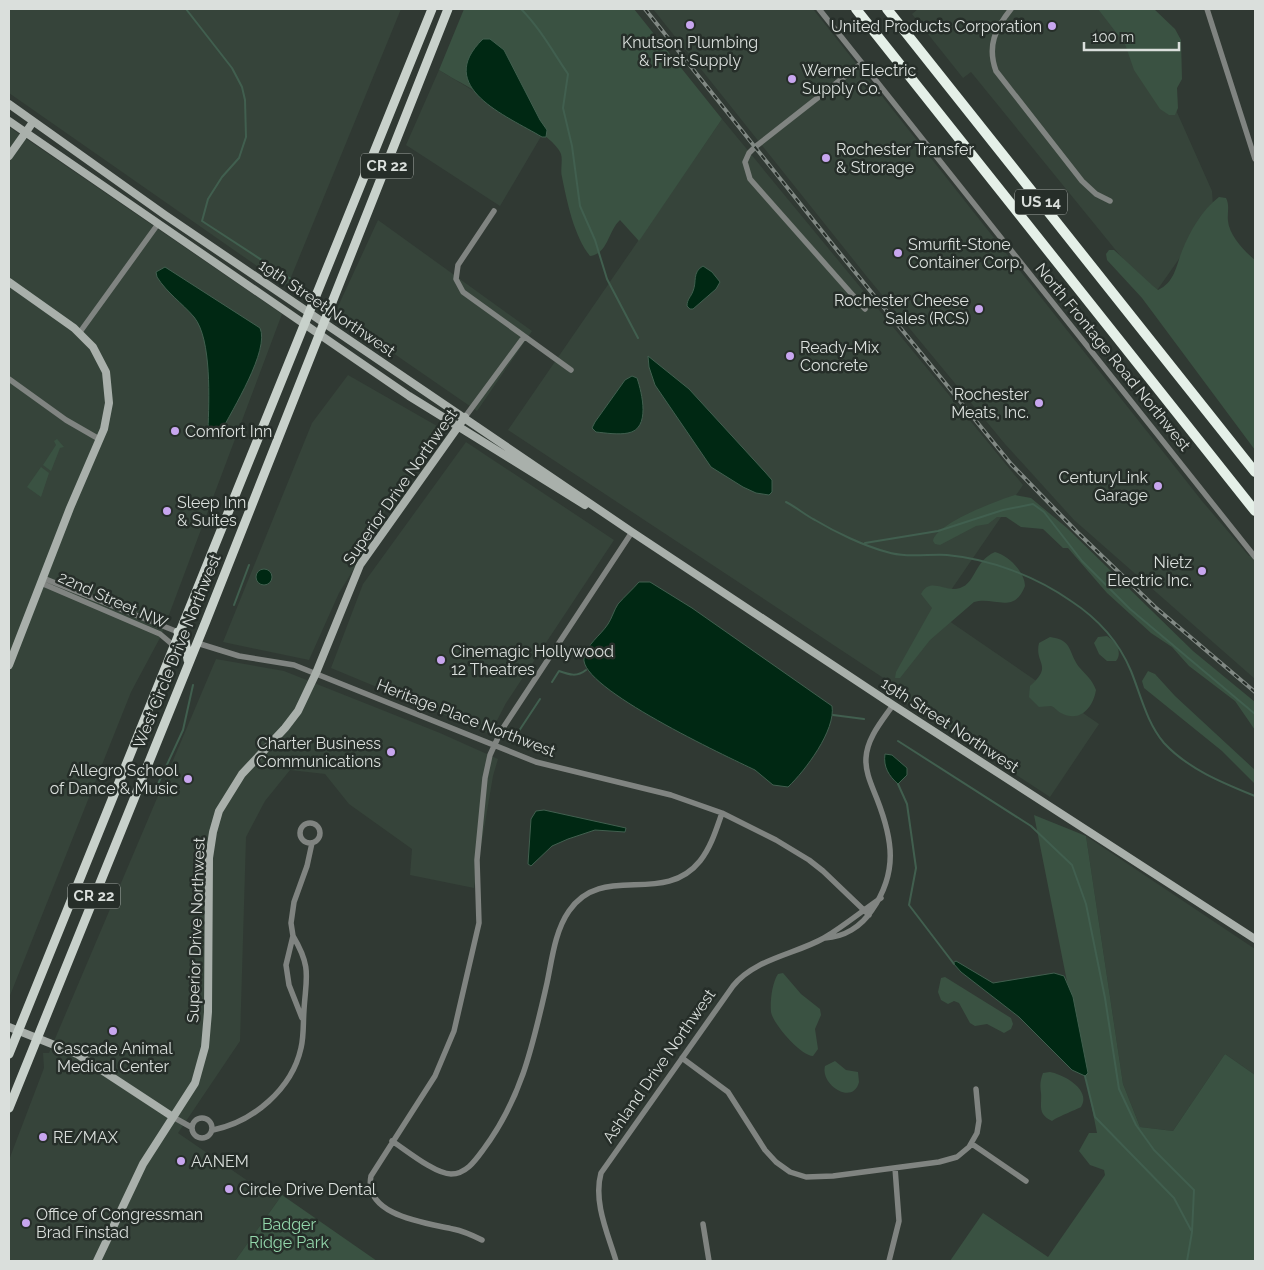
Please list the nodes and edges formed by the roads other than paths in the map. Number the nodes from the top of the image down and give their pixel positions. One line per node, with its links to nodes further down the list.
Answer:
1 (432, 9): 22 (main road, West Circle Drive Northwest / CR 22)
2 (448, 9): 23 (main road, West Circle Drive Northwest / CR 22)
3 (819, 9): 9 (street, North Frontage Road Northwest)
4 (850, 9): 10 (highway)
5 (856, 9): 10 (highway, US 14)
6 (888, 9): 33 (highway, US 14)
7 (1011, 9): 17 (street)
8 (1207, 9): 16 (street)
9 (862, 63): 21 (street); 36 (street, North Frontage Road Northwest)
10 (923, 92): 34 (highway, US 14)
11 (9, 104): 13 (street, 19th Street Northwest)
12 (9, 121): 14 (street, 19th Street Northwest)
13 (33, 122): 14 (street); 22 (street, 19th Street Northwest)
14 (26, 134): 15 (street); 19 (street, 19th Street Northwest)
15 (9, 156)
16 (1255, 159)
17 (1110, 201)
18 (494, 211): 27 (street)
19 (158, 224): 24 (street, 19th Street Northwest); 25 (street)
20 (9, 282): 25 (street)
21 (865, 309)
22 (309, 312): 23 (street, 19th Street Northwest); 24 (main road, West Circle Drive Northwest / CR 22)
23 (324, 322): 26 (main road, West Circle Drive Northwest / CR 22); 30 (street, 19th Street Northwest)
24 (303, 325): 26 (street, 19th Street Northwest); 38 (main road, West Circle Drive Northwest / CR 22)
25 (80, 332): 32 (street)
26 (319, 335): 31 (street, 19th Street Northwest); 39 (main road, West Circle Drive Northwest / CR 22)
27 (524, 337): 28 (street); 30 (street, Superior Drive Northwest)
28 (571, 370)
29 (9, 379): 32 (street)
30 (465, 418): 31 (street, Superior Drive Northwest); 35 (street, 19th Street Northwest)
31 (458, 428): 35 (street, 19th Street Northwest); 43 (street, Superior Drive Northwest)
32 (99, 439): 37 (street)
33 (1255, 472)
34 (1255, 512)
35 (632, 532): 44 (street, 19th Street Northwest); 45 (street)
36 (1255, 557)
37 (42, 581): 38 (street, 22nd Street NW); 40 (street, 22nd Street NW); 41 (street)
38 (178, 632): 40 (main road, West Circle Drive Northwest / CR 22); 42 (main road)
39 (197, 642): 42 (main road, West Circle Drive Northwest / CR 22); 43 (street, Heritage Place Northwest)
40 (173, 645): 56 (main road, West Circle Drive Northwest / CR 22)
41 (9, 665)
42 (188, 665): 57 (main road, West Circle Drive Northwest / CR 22)
43 (316, 673): 45 (street, Heritage Place Northwest); 62 (street, Superior Drive Northwest)
44 (893, 705): 48 (street, Ashland Drive Northwest); 53 (street, 19th Street Northwest)
45 (494, 745): 46 (street, Heritage Place Northwest); 65 (street)
46 (722, 813): 49 (street, Heritage Place Northwest); 65 (street)
47 (312, 843): 51 (street)
48 (881, 898): 49 (street, Ashland Drive Northwest); 50 (street, Ashland Drive Northwest)
49 (864, 910): 50 (street, Heritage Place Northwest); 52 (street, Ashland Drive Northwest)
50 (869, 915): 52 (street, Ashland Drive Northwest)
51 (293, 936): 54 (street); 54 (street)
52 (823, 938): 59 (street, Ashland Drive Northwest)
53 (1255, 939)
54 (303, 1022): 64 (street)
55 (9, 1027): 56 (street)
56 (18, 1030): 57 (street); 58 (main road, West Circle Drive Northwest / CR 22)
57 (37, 1037): 61 (main road, West Circle Drive Northwest / CR 22); 62 (street)
58 (9, 1054)
59 (682, 1058): 67 (street); 72 (street, Ashland Drive Northwest)
60 (976, 1089): 66 (street)
61 (9, 1108)
62 (173, 1117): 63 (street); 71 (street, Superior Drive Northwest)
63 (191, 1126): 64 (street); 64 (street)
64 (213, 1130)
65 (392, 1141): 70 (street)
66 (972, 1144): 67 (street); 68 (street)
67 (895, 1168): 74 (street)
68 (1026, 1181)
69 (702, 1224): 73 (street)
70 (482, 1240)
71 (97, 1261)
72 (616, 1261)
73 (709, 1261)
74 (889, 1261)

